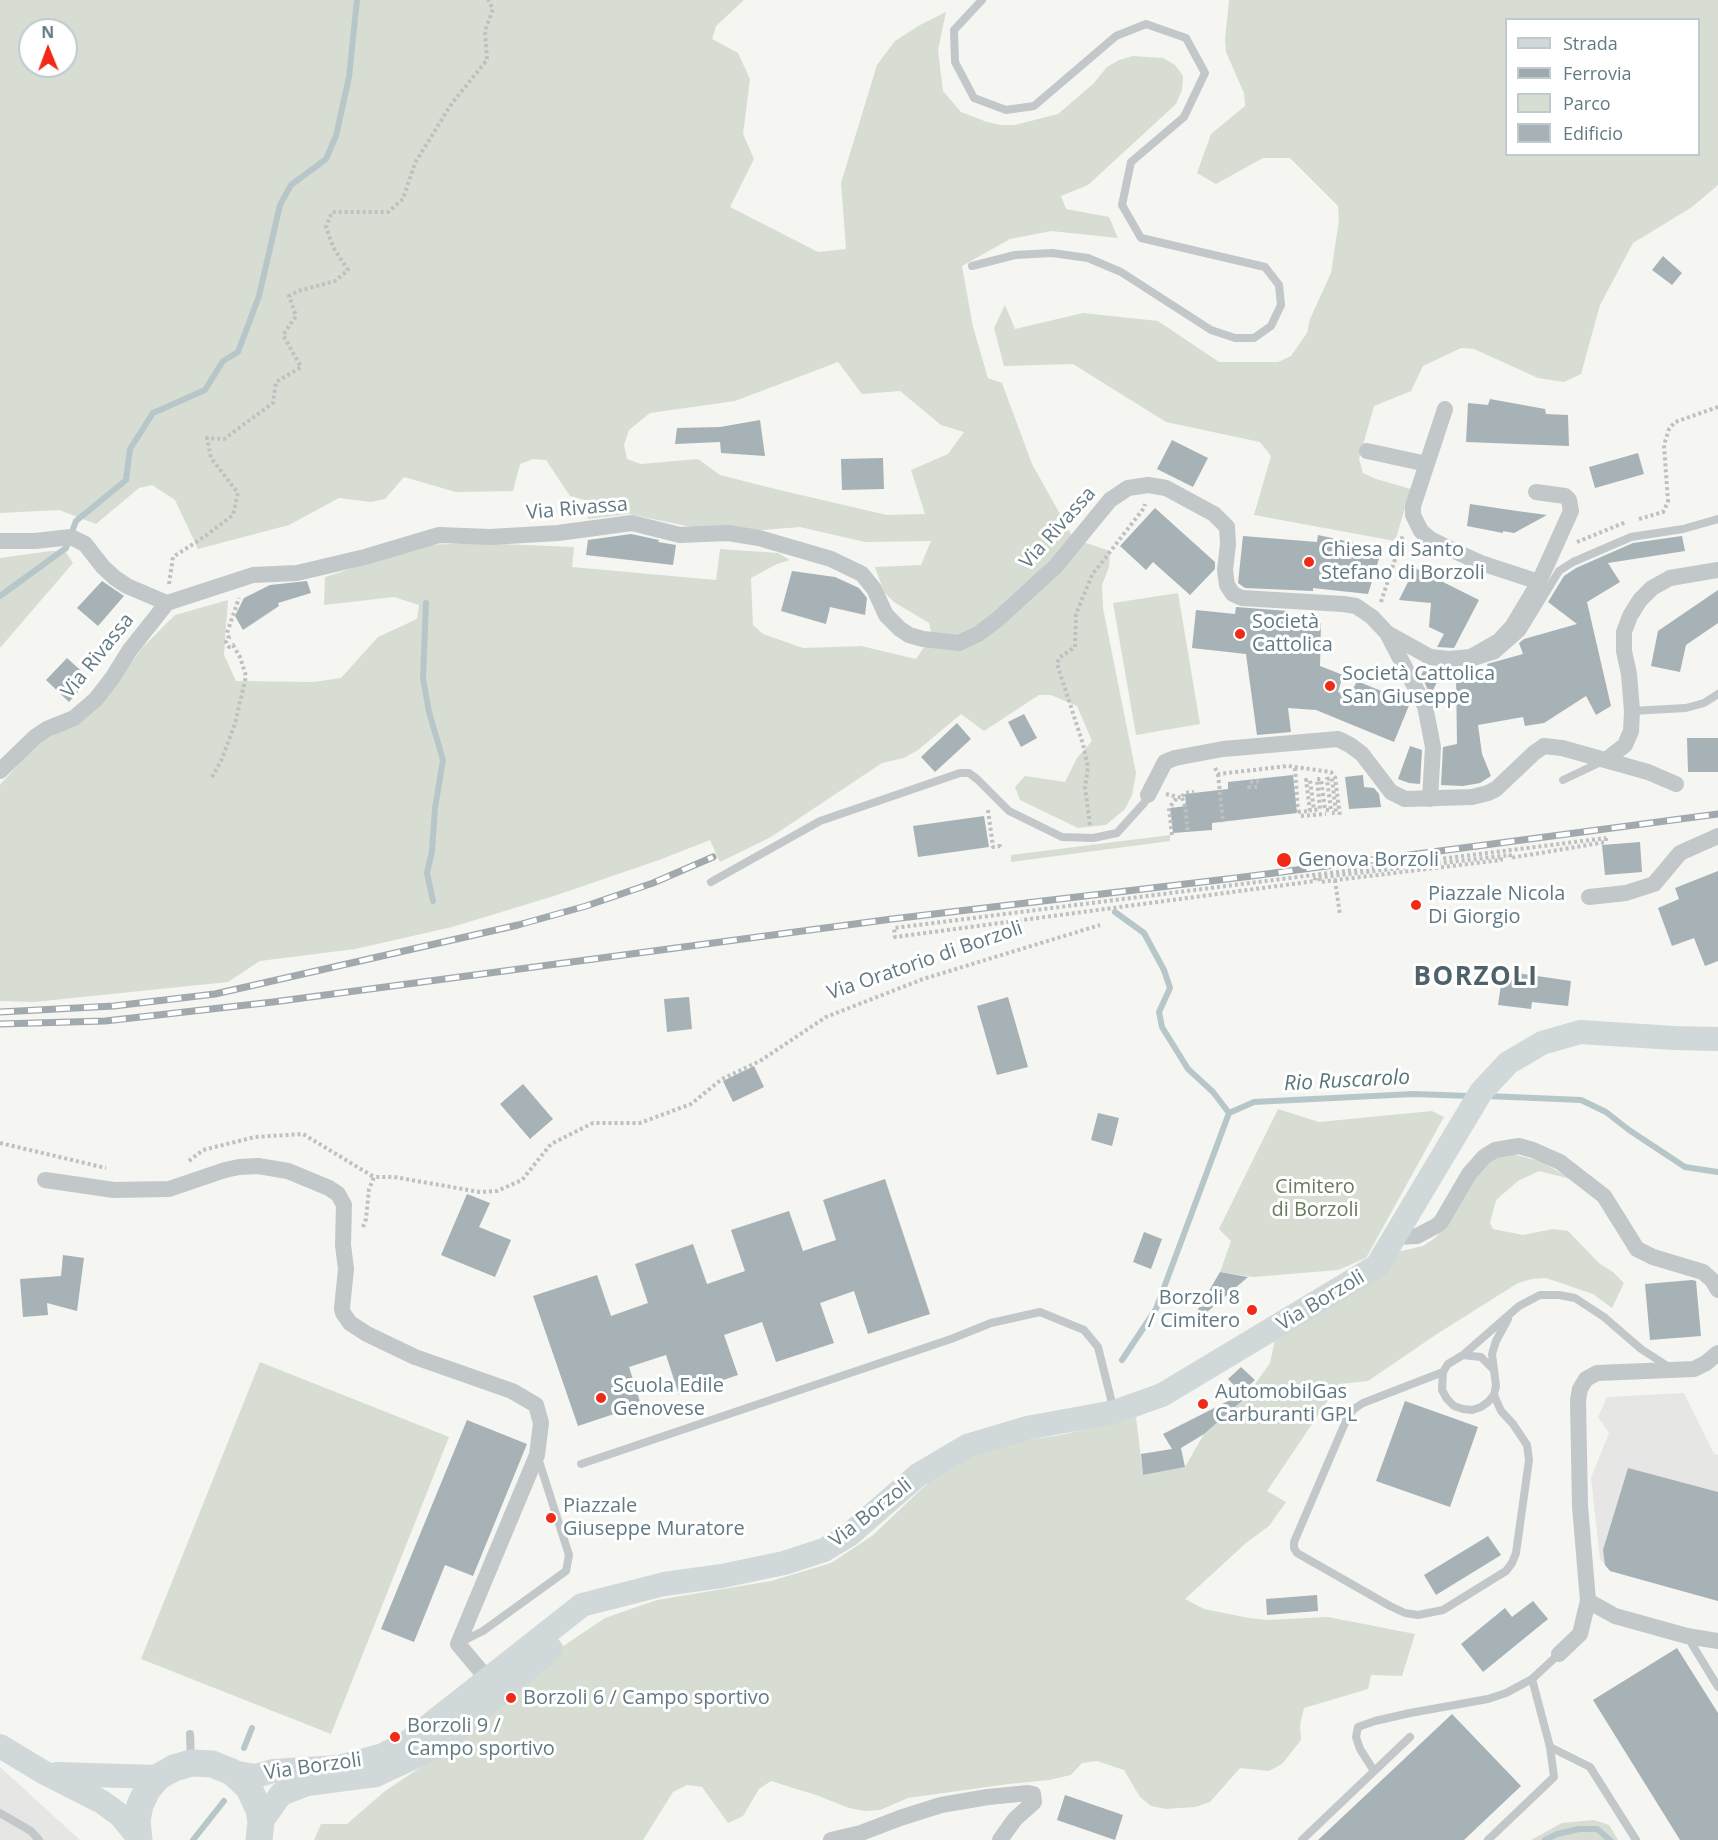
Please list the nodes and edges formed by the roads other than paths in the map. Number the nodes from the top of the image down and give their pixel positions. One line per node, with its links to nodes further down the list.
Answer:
1 (982, 0): 2 (lane)
2 (972, 266)
3 (1445, 409): 5 (street)
4 (1367, 451): 5 (street)
5 (1427, 464): 10 (street)
6 (1536, 492): 10 (street)
7 (1718, 519): 13 (lane)
8 (0, 541): 11 (street, Via Rivassa)
9 (1718, 570): 15 (street)
10 (1539, 582): 13 (street)
11 (167, 603): 12 (street, Via Rivassa); 17 (street, Via Rivassa)
12 (1387, 633): 13 (street); 21 (street)
13 (1430, 657)
14 (1718, 694): 15 (lane)
15 (1632, 711): 16 (street)
16 (1605, 760): 18 (lane); 19 (street); 21 (street)
17 (0, 771)
18 (1563, 780)
19 (1676, 784)
20 (1150, 792): 21 (street); 23 (lane)
21 (1430, 799)
22 (1718, 836): 24 (street)
23 (711, 882)
24 (1589, 897)
25 (1718, 1039): 27 (main road, Via Borzoli)
26 (45, 1180): 38 (street)
27 (1394, 1237): 28 (street); 37 (main road, Via Borzoli)
28 (1711, 1270): 29 (street)
29 (1718, 1290)
30 (1518, 1306): 32 (lane); 33 (lane); 34 (lane)
31 (1718, 1353): 34 (street)
32 (1463, 1355): 33 (lane); 35 (lane)
33 (1493, 1369): 36 (lane)
34 (1674, 1371): 40 (street)
35 (1443, 1372): 36 (lane); 36 (lane)
36 (1494, 1395)
37 (1114, 1412): 39 (lane); 46 (main road, Via Borzoli)
38 (537, 1455): 43 (street); 43 (lane)
39 (581, 1464)
40 (1588, 1601): 41 (street); 44 (street)
41 (1687, 1636): 42 (street); 47 (lane)
42 (1718, 1641)
43 (458, 1644): 46 (street)
44 (1559, 1654): 45 (lane)
45 (1532, 1679): 51 (lane); 53 (lane)
46 (493, 1686): 55 (main road, Via Borzoli); 58 (main road)
47 (1718, 1686)
48 (190, 1734): 52 (lane)
49 (1410, 1737): 53 (lane)
50 (0, 1746): 54 (main road)
51 (1550, 1747): 64 (lane); 65 (lane)
52 (191, 1763): 55 (main road, Via Borzoli); 56 (main road)
53 (1374, 1771): 63 (lane)
54 (43, 1772): 56 (main road); 59 (main road)
55 (232, 1772): 58 (main road, Via Borzoli)
56 (158, 1778): 59 (main road)
57 (0, 1813): 60 (lane)
58 (260, 1831)
59 (138, 1839)
60 (39, 1840)
61 (831, 1840): 62 (street)
62 (1000, 1840)
63 (1302, 1840)
64 (1488, 1840)
65 (1636, 1840)

